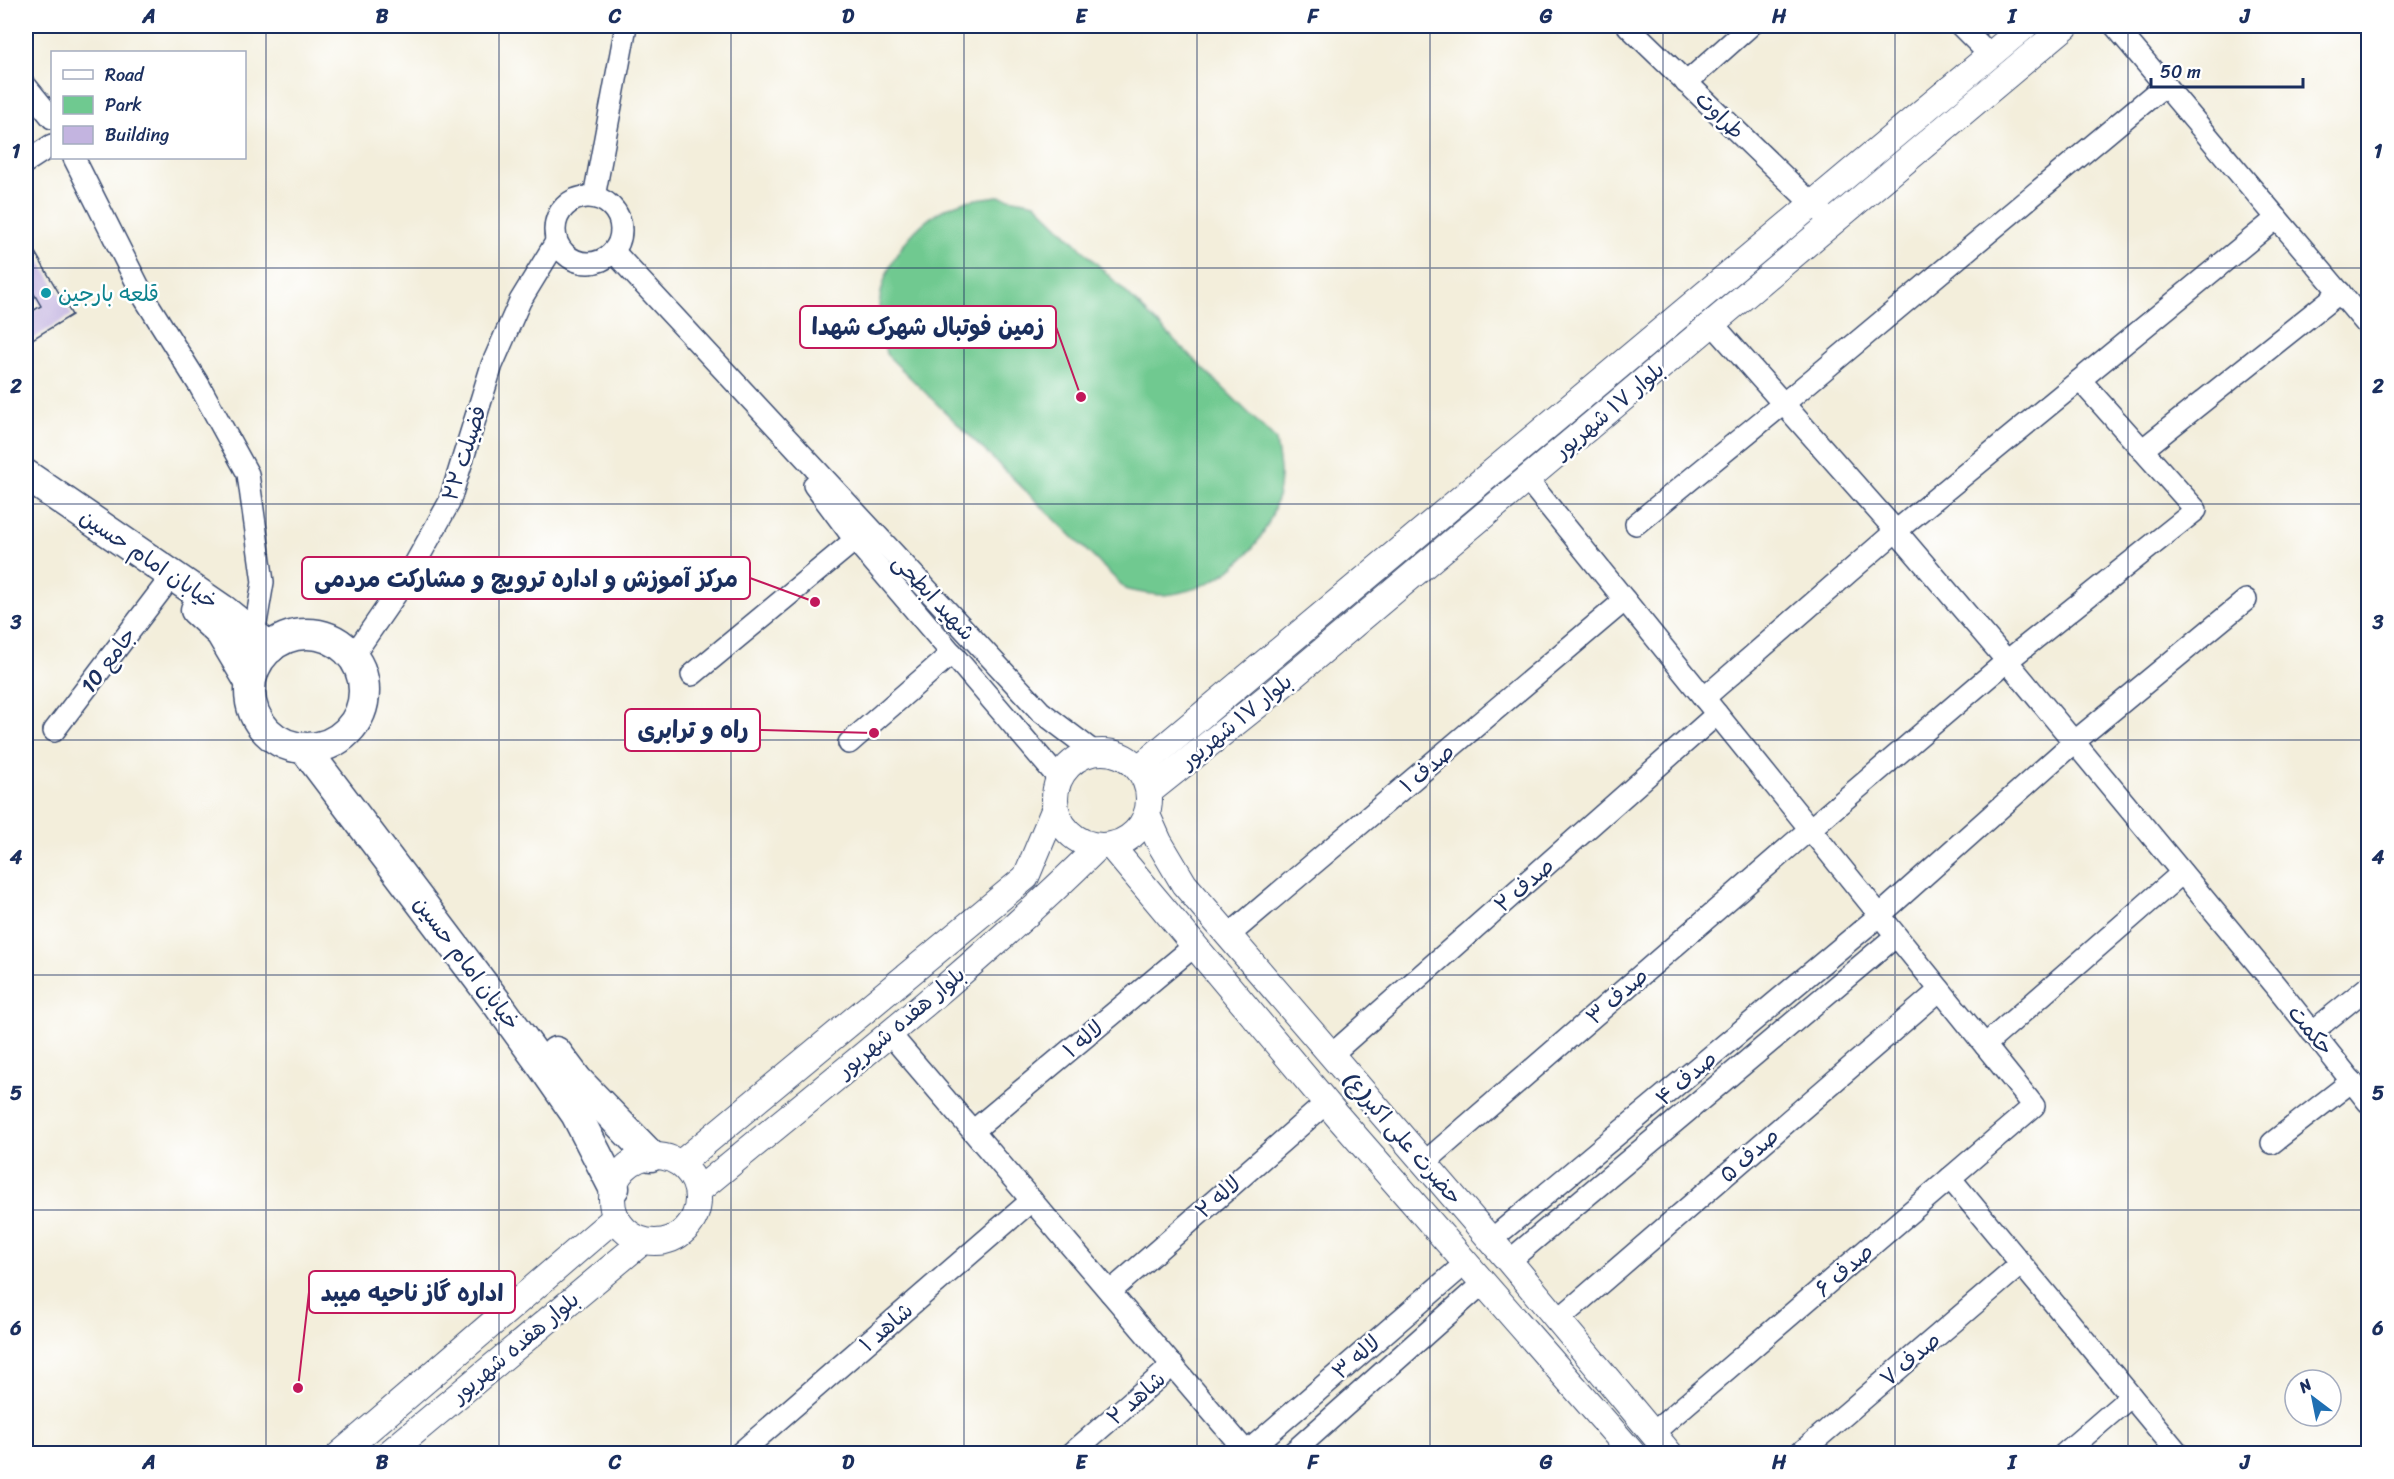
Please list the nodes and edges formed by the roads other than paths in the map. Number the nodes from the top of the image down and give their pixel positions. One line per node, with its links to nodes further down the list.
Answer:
1 (626, 26): 16 (street)
2 (1628, 26): 9 (street, طراوت)
3 (1750, 26): 9 (street)
4 (1961, 26): 8 (street)
5 (2025, 26): 8 (street, بلوار ۱۷ شهریور)
6 (2066, 26): 19 (street, بلوار ۱۷ شهریور)
7 (2115, 26): 10 (street)
8 (1990, 55): 17 (street, بلوار ۱۷ شهریور)
9 (1686, 83): 17 (street, طراوت)
10 (2165, 85): 18 (street); 26 (street)
11 (26, 86): 12 (street)
12 (51, 117)
13 (51, 146): 15 (street)
14 (75, 159): 38 (street)
15 (26, 162)
16 (594, 197): 20 (street); 21 (street)
17 (1811, 205): 19 (street, طراوت); 51 (street, بلوار ۱۷ شهریور)
18 (2277, 218): 22 (street); 25 (street, صدف ۲)
19 (1832, 223): 23 (street, بلوار ۱۷ شهریور)
20 (556, 242): 21 (street); 40 (street, فضیلت ۲۲)
21 (614, 252): 27 (street, شهید ابطحی)
22 (2340, 292): 24 (street); 28 (street)
23 (1712, 323): 26 (street, حکمت); 30 (street, بلوار ۱۷ شهریور)
24 (2368, 326)
25 (2080, 380): 28 (street); 33 (street, صدف ۲)
26 (1784, 404): 32 (street); 33 (street, حکمت)
27 (782, 433): 34 (street, شهید ابطحی); 49 (street, شهید ابطحی)
28 (2142, 450): 41 (street, صدف ۳)
29 (26, 475): 38 (main road, خیابان امام حسین)
30 (1527, 479): 36 (street); 51 (street, بلوار ۱۷ شهریور)
31 (26, 498): 35 (main road, خیابان امام حسین)
32 (1636, 524)
33 (1896, 531): 41 (street, حکمت); 44 (street, صدف ۲)
34 (855, 540): 39 (street, شهید ابطحی); 42 (street)
35 (162, 589): 43 (main road, خیابان امام حسین); 45 (street, جامع 10)
36 (1625, 600): 44 (street); 57 (street, صدف ۱)
37 (2246, 600): 46 (street, صدف ۴)
38 (262, 641): 40 (main road); 43 (main road)
39 (952, 653): 47 (street); 50 (street, شهید ابطحی)
40 (353, 656): 48 (main road)
41 (2007, 661): 46 (street, حکمت); 53 (street, صدف ۳)
42 (692, 675)
43 (250, 682): 48 (main road)
44 (1711, 706): 53 (street); 67 (street, صدف ۲)
45 (54, 731)
46 (2074, 742): 55 (street, حکمت); 56 (street, صدف ۴)
47 (849, 743)
48 (316, 747): 73 (main road, خیابان امام حسین); 77 (main road, خیابان امام حسین)
49 (1094, 752): 50 (street); 51 (street)
50 (1060, 780): 52 (street)
51 (1145, 792): 54 (street); 57 (street, حضرت علی اکبر(ع))
52 (1055, 808): 54 (street); 74 (street, بلوار هفده شهریور)
53 (1810, 829): 56 (street); 75 (street, صدف ۳)
54 (1104, 847): 59 (street, حضرت علی اکبر(ع)); 65 (street, بلوار هفده شهریور)
55 (2182, 873): 64 (street, حکمت); 66 (street)
56 (1880, 915): 58 (street); 82 (street, صدف ۴)
57 (1228, 936): 60 (street, حضرت علی اکبر(ع))
58 (1896, 936): 63 (street); 83 (street, صدف ۴)
59 (1193, 946): 62 (street, حضرت علی اکبر(ع)); 71 (street, لاله ۱)
60 (1254, 966): 62 (street); 67 (street, حضرت علی اکبر(ع))
61 (2368, 987): 64 (street)
62 (1229, 988): 70 (street, حضرت علی اکبر(ع))
63 (1940, 990): 66 (street); 88 (street, صدف ۵)
64 (2312, 1032): 68 (street, حکمت)
65 (889, 1033): 71 (street); 78 (street, بلوار هفده شهریور)
66 (1985, 1045): 76 (street, صدف ۶)
67 (1331, 1055): 75 (street, حضرت علی اکبر(ع))
68 (2352, 1081): 69 (street, حکمت); 72 (street)
69 (2368, 1102)
70 (1326, 1103): 84 (street, حضرت علی اکبر(ع)); 87 (street, لاله ۲)
71 (973, 1131): 79 (street)
72 (2272, 1143)
73 (651, 1156): 74 (street); 77 (street)
74 (681, 1163): 78 (street)
75 (1424, 1163): 82 (street, حضرت علی اکبر(ع))
76 (1950, 1178): 85 (street); 91 (street, صدف ۶)
77 (614, 1188): 80 (street)
78 (698, 1191): 81 (street)
79 (1032, 1200): 87 (street); 95 (street, شاهد ۱)
80 (616, 1217): 81 (street); 93 (street, بلوار هفده شهریور)
81 (643, 1240): 94 (street, بلوار هفده شهریور)
82 (1491, 1240): 83 (street, حضرت علی اکبر(ع)); 84 (street)
83 (1509, 1261): 86 (street); 88 (street, حضرت علی اکبر(ع))
84 (1466, 1263): 86 (street, حضرت علی اکبر(ع)); 92 (street, لاله ۳)
85 (2020, 1265): 90 (street); 100 (street, صدف ۷)
86 (1483, 1283): 97 (street, لاله ۳); 98 (street, حضرت علی اکبر(ع))
87 (1110, 1292): 89 (street)
88 (1557, 1320): 91 (street, حضرت علی اکبر(ع))
89 (1173, 1365): 92 (street); 96 (street, شاهد ۲)
90 (2131, 1396): 101 (street); 102 (street)
91 (1653, 1433): 99 (street, حضرت علی اکبر(ع))
92 (1248, 1453)
93 (340, 1454)
94 (388, 1454)
95 (740, 1454)
96 (1071, 1454)
97 (1292, 1454)
98 (1633, 1454)
99 (1670, 1454)
100 (1799, 1454)
101 (2064, 1454)
102 (2179, 1454)

